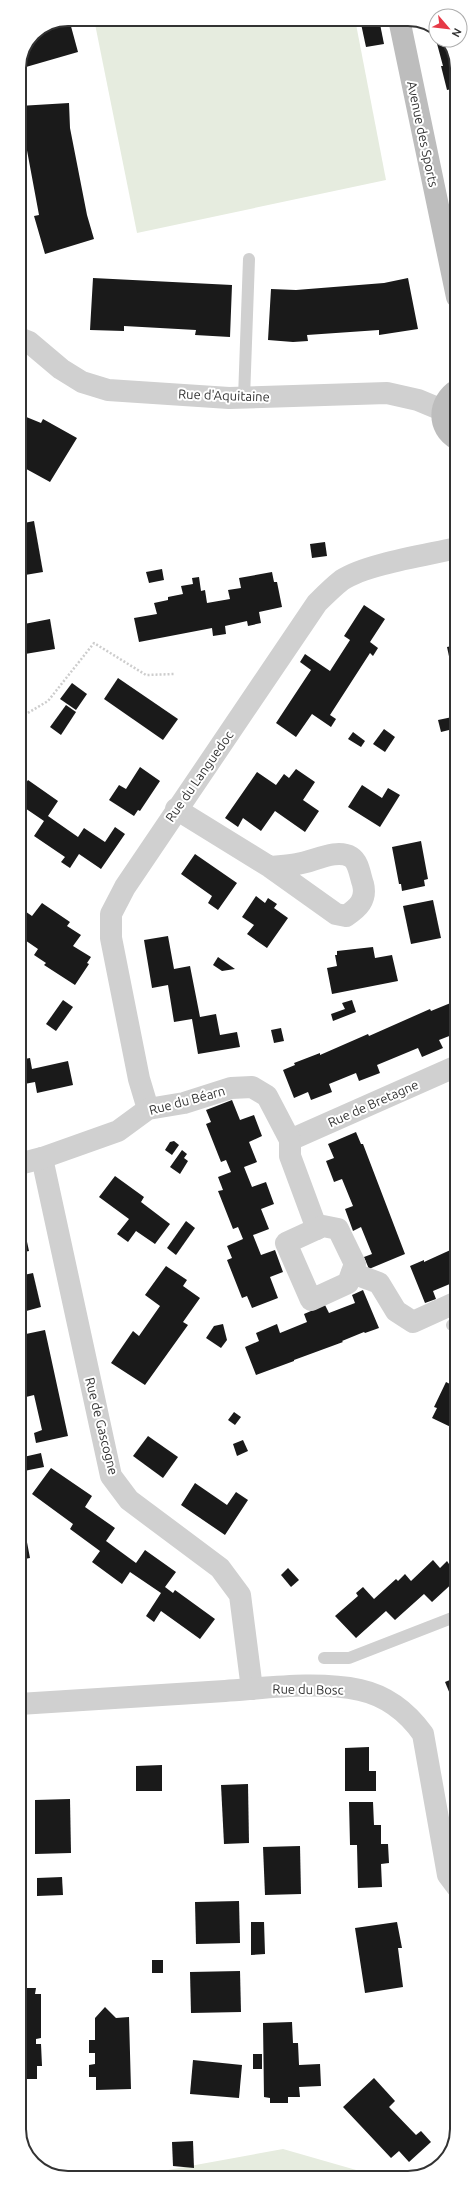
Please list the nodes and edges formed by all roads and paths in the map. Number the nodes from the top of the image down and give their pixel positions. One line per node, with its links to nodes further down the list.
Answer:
1 (400, 26): 3 (main road, Avenue des Sports)
2 (249, 259): 6 (lane)
3 (450, 263)
4 (26, 341): 6 (street, Rue d'Aquitaine)
5 (450, 396): 7 (main road)
6 (244, 398): 7 (street, Rue d'Aquitaine)
7 (442, 410): 8 (main road)
8 (450, 433)
9 (450, 550): 12 (street, Rue du Languedoc)
10 (175, 674): 11 (path)
11 (26, 714)
12 (176, 809): 13 (street); 15 (street, Rue du Languedoc)
13 (270, 867)
14 (450, 1069): 16 (street, Rue de Bretagne)
15 (148, 1109): 16 (street, Rue du Béarn); 17 (street, Rue du Béarn)
16 (290, 1140): 19 (street)
17 (42, 1158): 18 (street, Rue du Béarn); 24 (street, Rue de Gascogne)
18 (26, 1162)
19 (317, 1229): 20 (street); 20 (street)
20 (352, 1273): 21 (street)
21 (450, 1305)
22 (450, 1619): 23 (lane)
23 (324, 1658)
24 (252, 1689): 25 (street, Rue du Bosc); 26 (street, Rue du Bosc)
25 (26, 1704)
26 (450, 1878)

